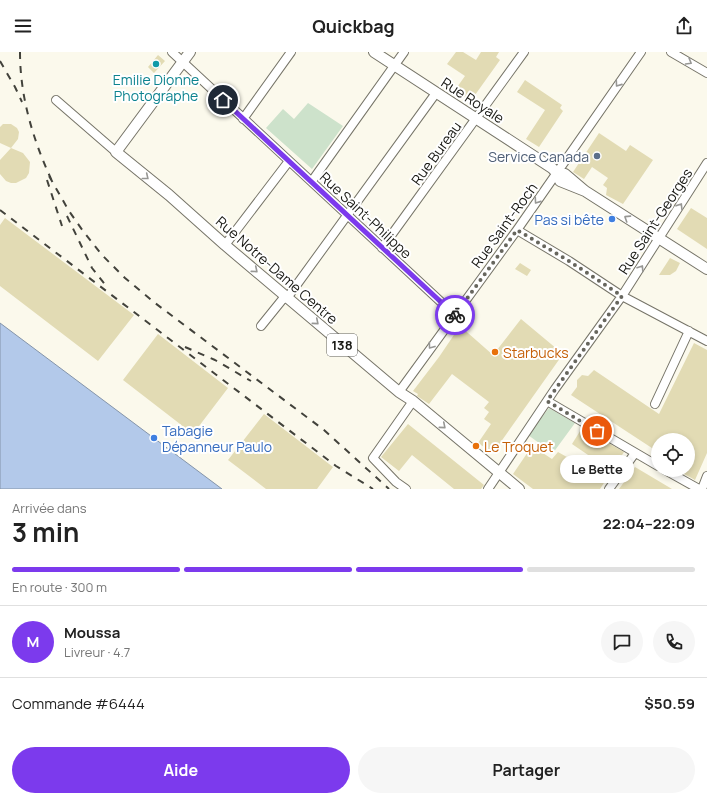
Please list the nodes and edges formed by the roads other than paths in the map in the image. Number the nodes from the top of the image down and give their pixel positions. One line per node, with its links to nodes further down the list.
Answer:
1 (172, 52): 9 (street, Rue Saint-Philippe)
2 (190, 52): 9 (main road)
3 (291, 52): 14 (street)
4 (374, 52): 10 (main road, Rue Royale)
5 (404, 52): 10 (street)
6 (524, 52): 15 (street, Rue Bureau)
7 (640, 52): 19 (street, Rue Saint-Roch, one-way to 19)
8 (670, 52): 11 (street, one-way to 11)
9 (183, 62): 14 (street, Rue Saint-Philippe); 16 (main road)
10 (394, 66): 12 (main road, Rue Royale); 20 (street)
11 (707, 73)
12 (436, 93): 15 (main road, Rue Royale); 21 (street)
13 (56, 100): 16 (street, Rue Notre-Dame Centre)
14 (243, 119): 17 (street, Rue Saint-Philippe)
15 (476, 119): 19 (main road, Rue Royale); 25 (street, Rue Bureau)
16 (116, 152): 24 (main road, Rue Notre-Dame Centre, one-way to 24)
17 (288, 161): 20 (street, Rue Saint-Philippe); 24 (street)
18 (707, 163): 23 (street, Rue Saint-Georges, one-way to 18)
19 (557, 173): 22 (street, Rue Saint-Roch, one-way to 22); 23 (main road, Rue Royale, one-way to 19)
20 (312, 181): 21 (street, Rue Saint-Philippe)
21 (347, 216): 25 (street, Rue Saint-Philippe); 28 (street)
22 (517, 230): 27 (street); 29 (street, Rue Saint-Roch)
23 (660, 239): 26 (main road, Rue Royale); 27 (street, Rue Saint-Georges, one-way to 23)
24 (225, 245): 28 (main road, Rue Notre-Dame Centre, one-way to 28)
25 (382, 248): 29 (street, Rue Saint-Philippe)
26 (707, 269)
27 (622, 296): 31 (street); 35 (street, Rue Saint-Georges)
28 (286, 297): 30 (street); 33 (main road, Rue Notre-Dame Centre / 138, one-way to 33)
29 (455, 315): 33 (street, Rue Saint-Roch, one-way to 33)
30 (261, 326)
31 (689, 331): 32 (street); 36 (street)
32 (707, 341)
33 (399, 392): 34 (main road, Rue Notre-Dame Centre / 138)
34 (413, 401): 39 (main road, Rue Notre-Dame Centre / 138, one-way to 39); 42 (street)
35 (547, 401): 37 (street); 39 (street, Rue Saint-Georges)
36 (655, 404)
37 (635, 453): 38 (street); 45 (street)
38 (651, 462)
39 (500, 473): 43 (street, Rue Saint-Georges); 44 (main road, Rue Notre-Dame Centre / 138)
40 (707, 476): 46 (street)
41 (678, 477): 46 (street)
42 (406, 489)
43 (488, 489)
44 (519, 489)
45 (609, 489)
46 (700, 489)

